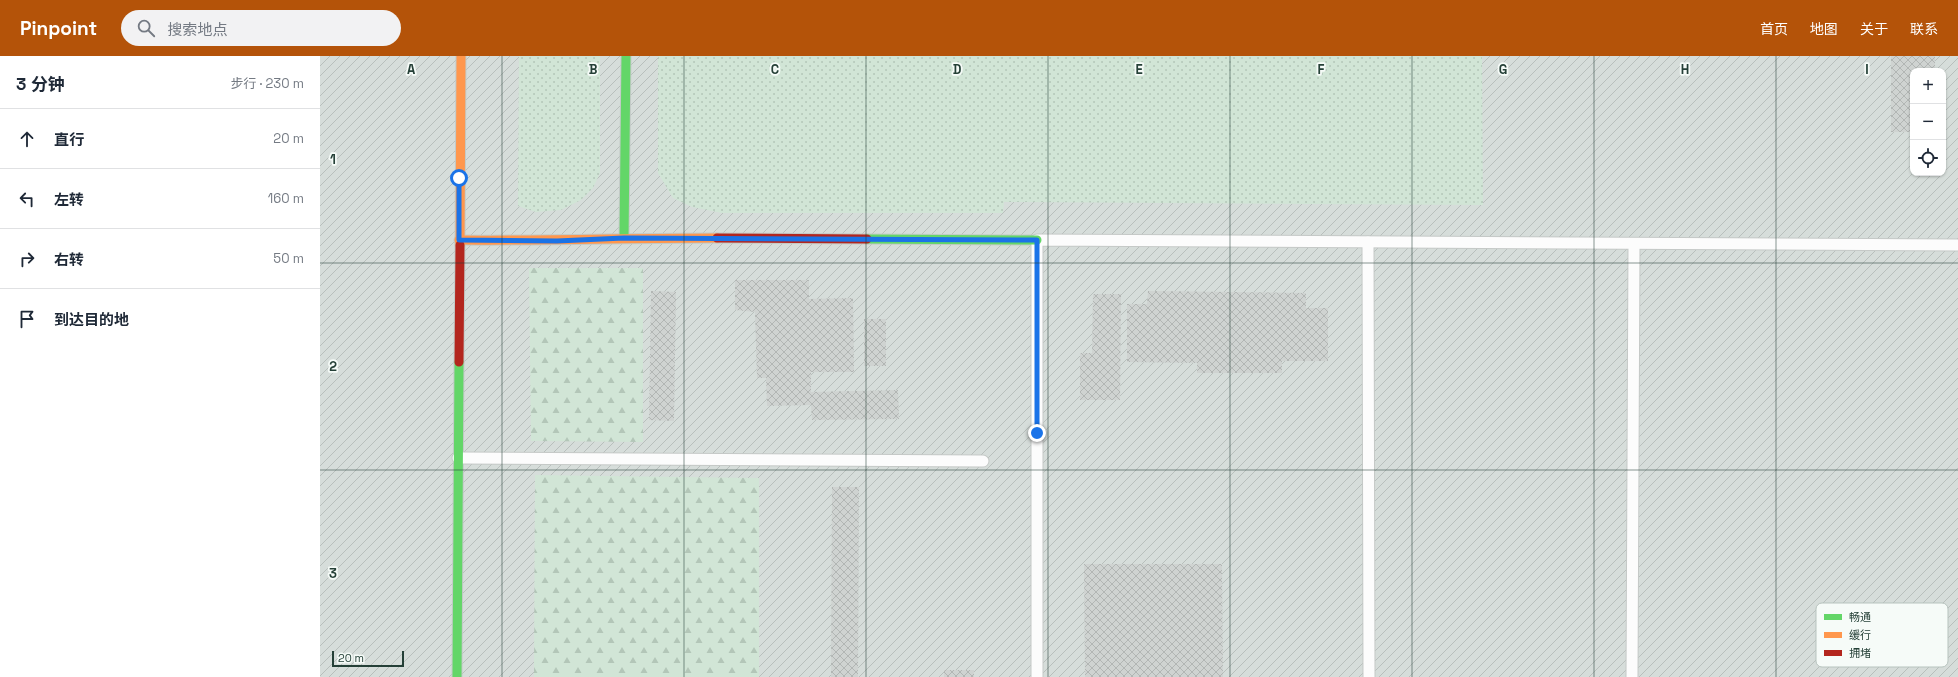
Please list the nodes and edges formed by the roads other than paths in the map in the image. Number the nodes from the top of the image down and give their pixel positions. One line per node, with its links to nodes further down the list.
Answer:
1 (460, 56): 4 (main road)
2 (626, 56): 3 (main road)
3 (624, 238): 4 (main road); 5 (main road)
4 (459, 240): 9 (main road)
5 (1037, 240): 6 (lane); 12 (lane)
6 (1368, 242): 7 (lane); 13 (lane)
7 (1634, 244): 8 (lane); 14 (lane)
8 (1958, 245)
9 (458, 458): 10 (lane); 11 (main road)
10 (983, 461)
11 (457, 677)
12 (1037, 677)
13 (1370, 677)
14 (1632, 677)

